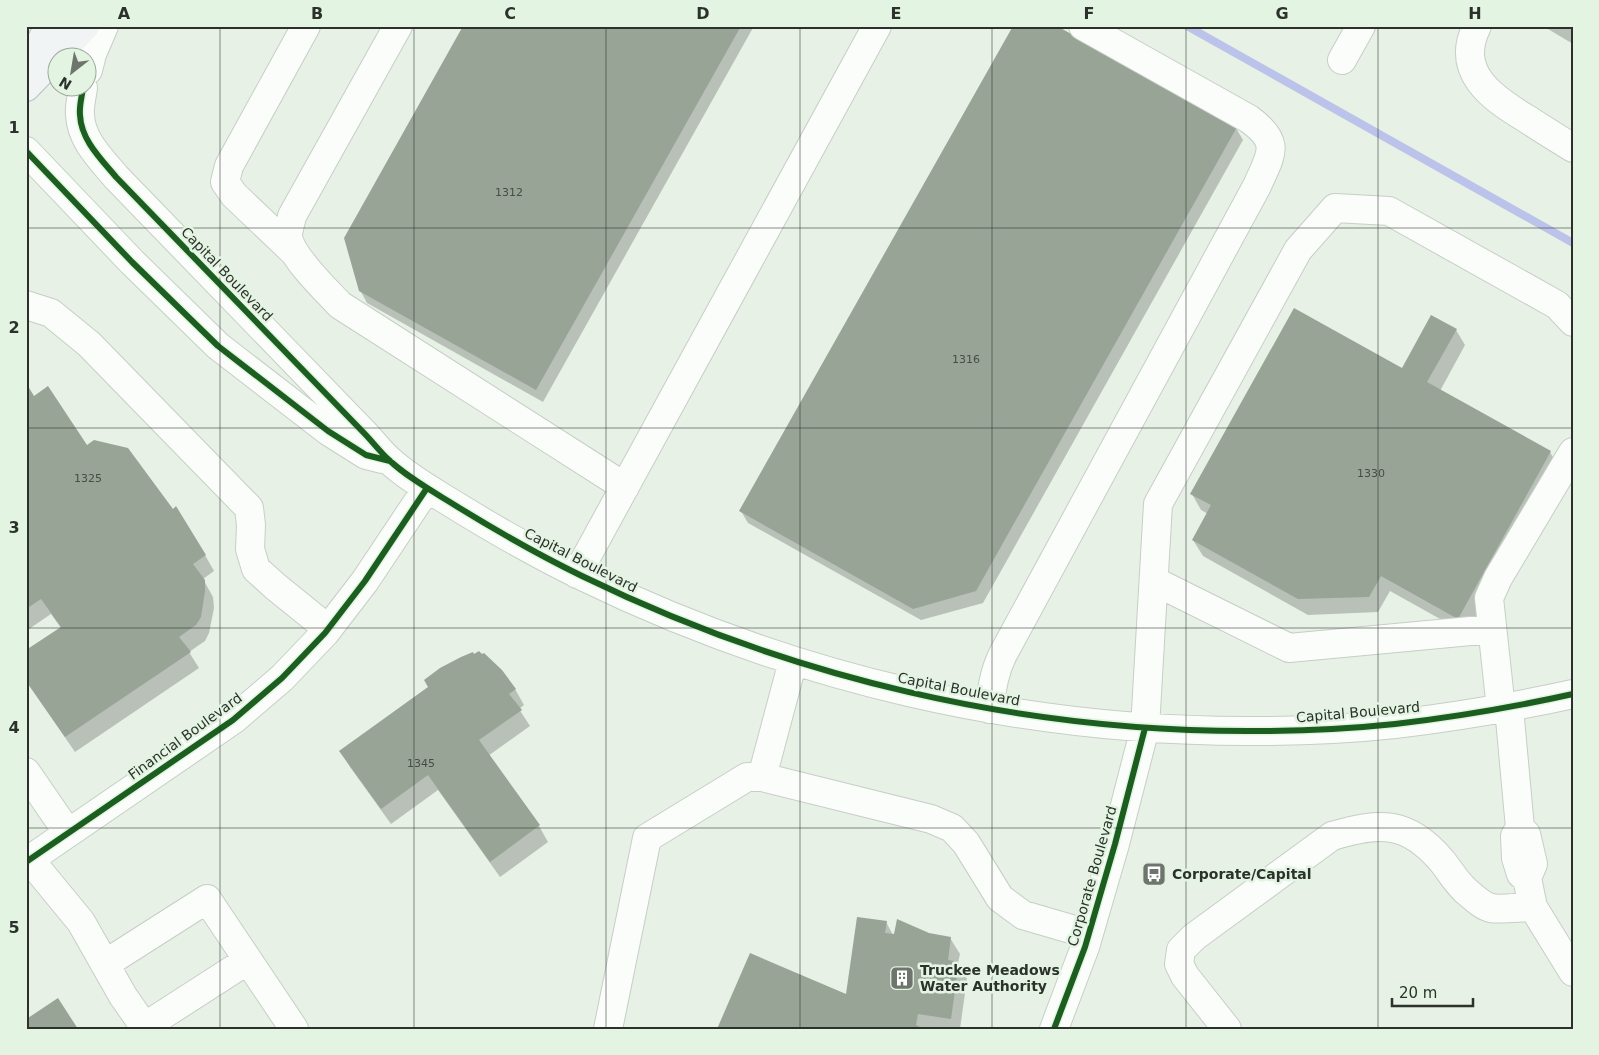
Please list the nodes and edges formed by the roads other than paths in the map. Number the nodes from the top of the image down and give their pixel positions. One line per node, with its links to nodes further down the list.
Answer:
1 (49, 26): 12 (main road)
2 (85, 26): 13 (main road)
3 (104, 26): 10 (street)
4 (306, 26): 17 (street)
5 (398, 26): 17 (street)
6 (877, 26): 22 (street)
7 (1083, 26): 31 (street)
8 (1360, 26): 11 (street)
9 (1476, 26): 15 (street)
10 (95, 48)
11 (1342, 60)
12 (26, 66)
13 (26, 87)
14 (82, 98): 21 (street, Capital Boulevard)
15 (1573, 148)
16 (26, 151): 21 (street, Capital Boulevard)
17 (295, 253): 22 (street)
18 (26, 305): 26 (street)
19 (1573, 322): 25 (street, Corporate Boulevard)
20 (1573, 452): 27 (street)
21 (390, 461): 23 (street, Capital Boulevard)
22 (625, 487): 24 (street)
23 (427, 488): 24 (street, Capital Boulevard); 26 (street, Financial Boulevard)
24 (577, 574): 28 (street, Capital Boulevard)
25 (1154, 581): 27 (street); 32 (street, Corporate Boulevard)
26 (328, 629): 35 (street, Financial Boulevard)
27 (1492, 629): 30 (street)
28 (793, 661): 31 (street, Capital Boulevard); 34 (street)
29 (1573, 694): 30 (street, Capital Boulevard)
30 (1505, 708): 32 (street, Capital Boulevard); 37 (street)
31 (989, 709): 32 (street, Capital Boulevard)
32 (1145, 728): 38 (street, Corporate Boulevard)
33 (26, 772): 35 (street)
34 (762, 777): 38 (street); 44 (street)
35 (68, 833): 36 (street, Financial Boulevard)
36 (28, 861): 40 (street)
37 (1533, 907): 41 (street); 46 (street)
38 (1088, 934): 45 (street, Corporate Boulevard)
39 (248, 960): 40 (street); 42 (street); 43 (street)
40 (105, 964): 43 (street)
41 (1573, 972)
42 (287, 1026)
43 (145, 1028)
44 (608, 1029)
45 (1054, 1029)
46 (1227, 1029)

